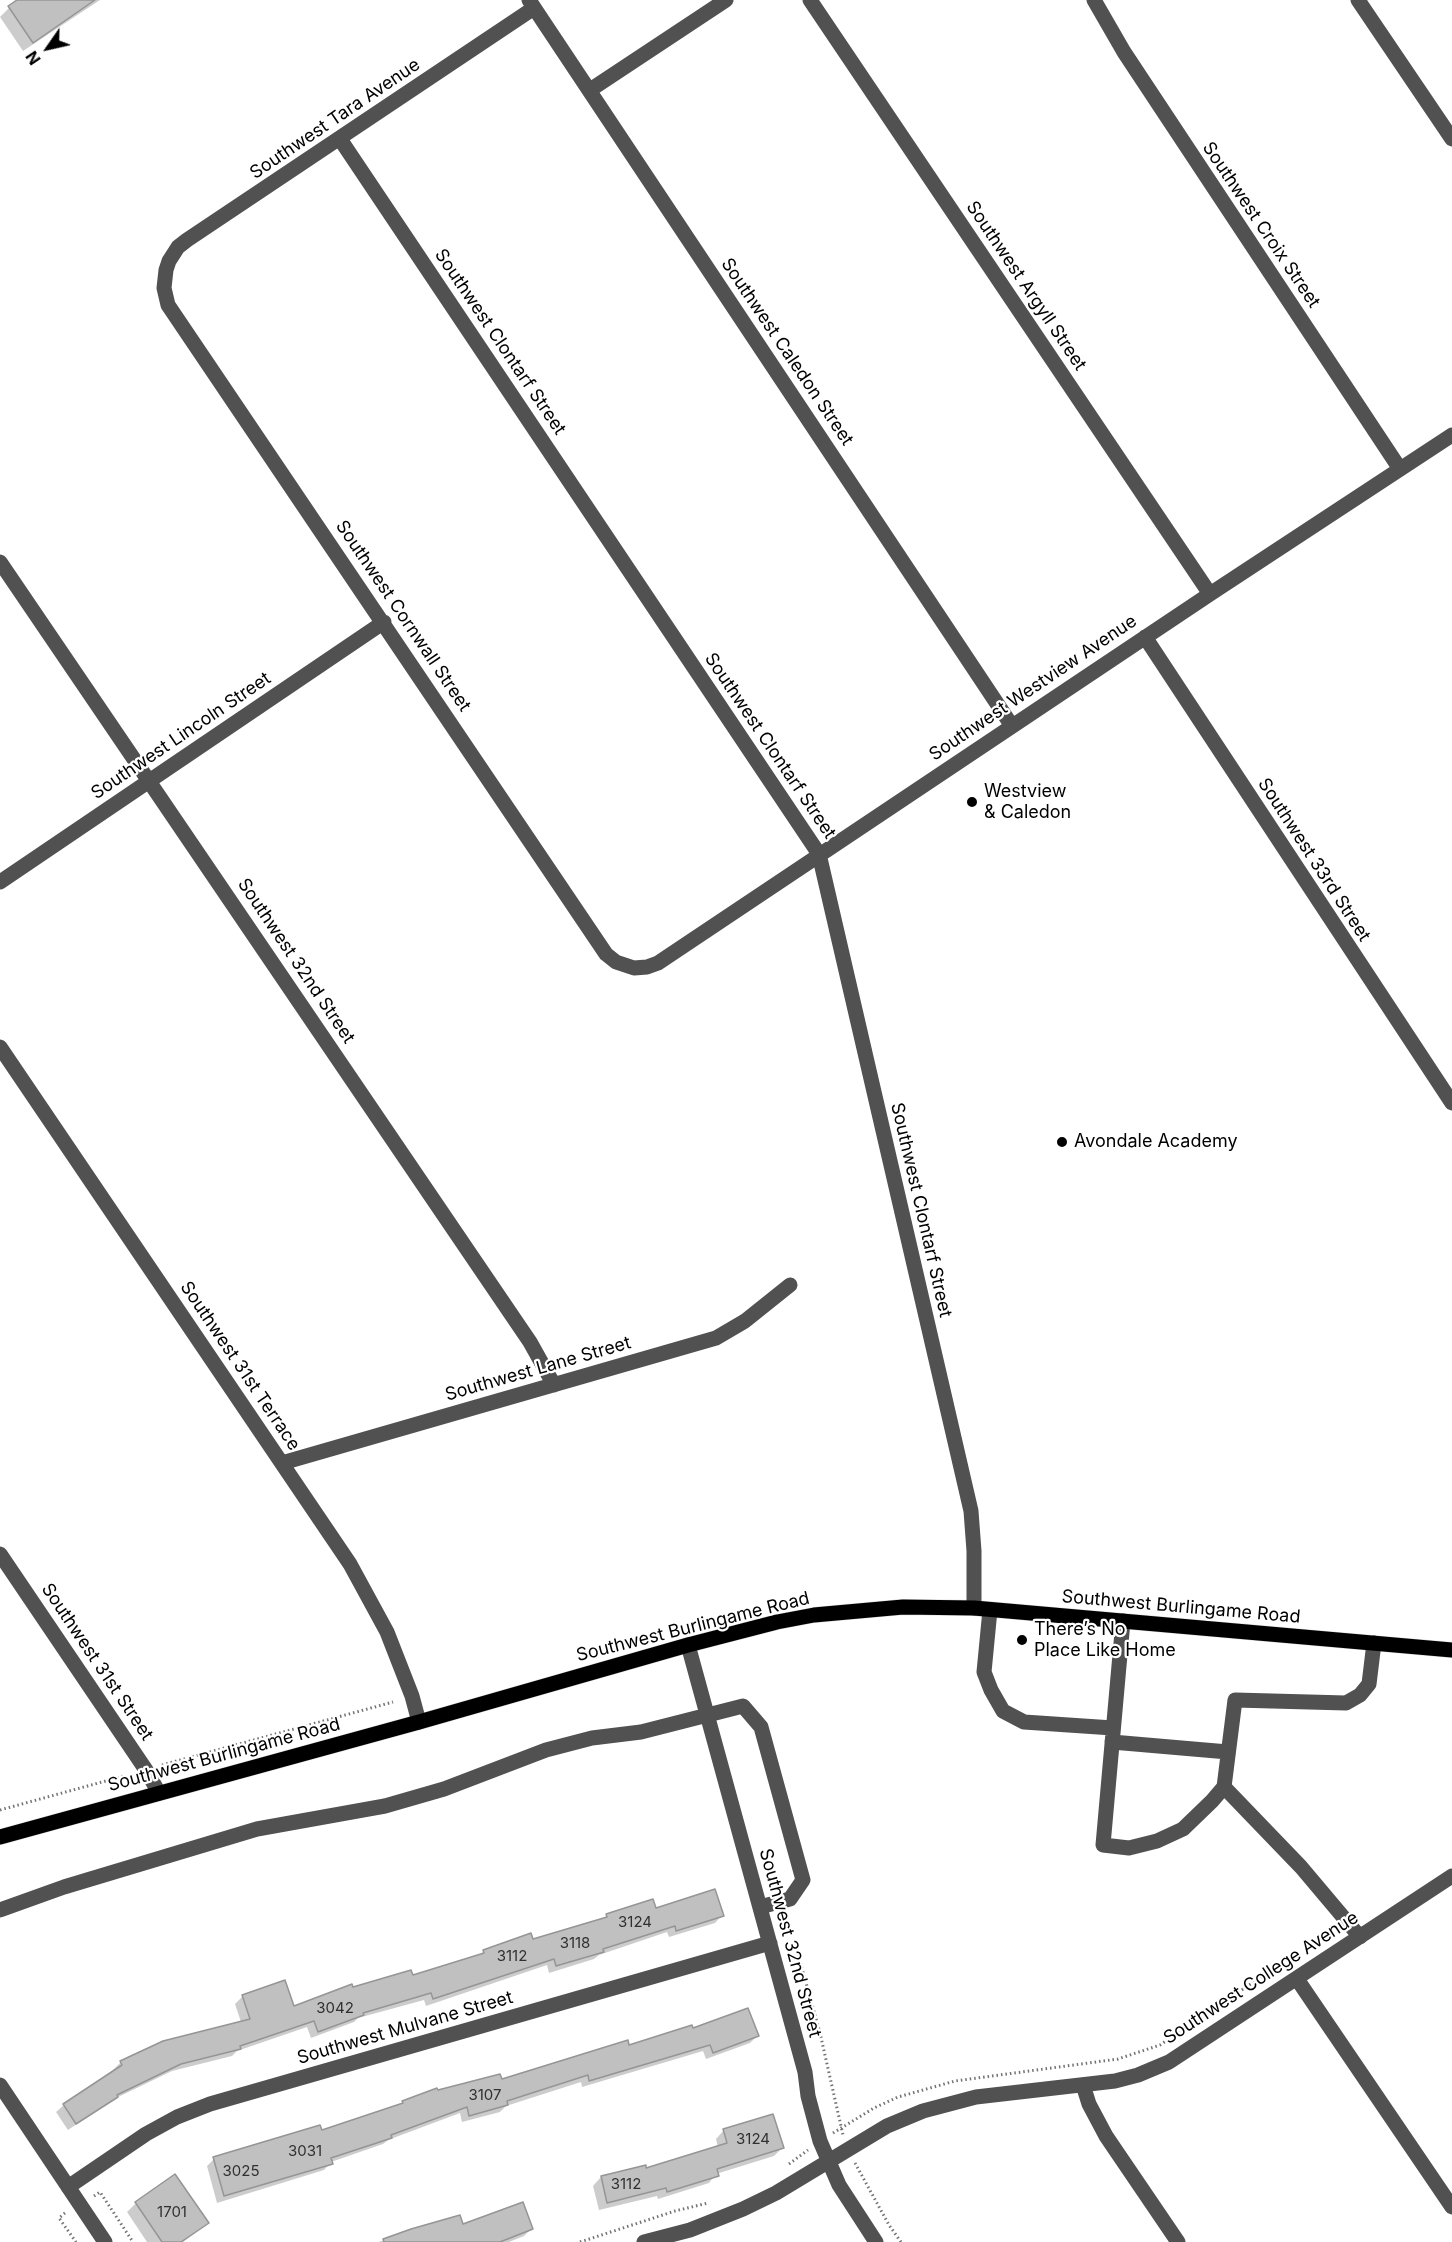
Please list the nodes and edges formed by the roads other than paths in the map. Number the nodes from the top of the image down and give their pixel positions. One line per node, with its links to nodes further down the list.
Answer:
1 (726, 0): 6 (street)
2 (810, 0): 13 (street, Southwest Argyll Street)
3 (1094, 0): 11 (street, Southwest Croix Street)
4 (1358, 0): 8 (street)
5 (532, 4): 6 (street, Southwest Caledon Street); 7 (street, Southwest Tara Avenue)
6 (590, 90): 16 (street, Southwest Caledon Street)
7 (340, 139): 9 (street, Southwest Tara Avenue); 18 (street, Southwest Clontarf Street)
8 (1452, 139)
9 (166, 270): 14 (street, Southwest Cornwall Street)
10 (1452, 435): 11 (street, Southwest Westview Avenue)
11 (1400, 469): 13 (street, Southwest Westview Avenue)
12 (0, 562): 17 (street, Southwest 32nd Street)
13 (1210, 594): 15 (street, Southwest Westview Avenue)
14 (384, 622): 17 (street, Southwest Lincoln Street); 20 (street, Southwest Cornwall Street)
15 (1145, 637): 16 (street, Southwest Westview Avenue); 22 (street, Southwest 33rd Street)
16 (1012, 726): 18 (street, Southwest Westview Avenue)
17 (150, 781): 19 (street, Southwest Lincoln Street); 24 (street, Southwest 32nd Street)
18 (819, 854): 20 (street, Southwest Westview Avenue); 27 (street, Southwest Clontarf Street)
19 (0, 882)
20 (634, 968)
21 (0, 1047): 25 (street, Southwest 31st Terrace)
22 (1452, 1103)
23 (790, 1285): 24 (street, Southwest Lane Street)
24 (554, 1385): 25 (street, Southwest Lane Street)
25 (282, 1463): 33 (street, Southwest 31st Terrace)
26 (0, 1554): 37 (street, Southwest 31st Street)
27 (982, 1609): 28 (main road, Southwest Burlingame Road); 30 (main road, Southwest Burlingame Road); 34 (street, Southwest Clontarf Street)
28 (1123, 1621): 29 (main road, Southwest Burlingame Road); 34 (street)
29 (1374, 1643): 31 (main road, Southwest Burlingame Road); 35 (street)
30 (688, 1645): 32 (street, Southwest 32nd Street); 33 (main road, Southwest Burlingame Road)
31 (1452, 1650)
32 (706, 1715): 40 (street, Southwest 32nd Street); 40 (street); 41 (street)
33 (419, 1722): 37 (main road, Southwest Burlingame Road)
34 (1112, 1735): 35 (street, Southwest Clontarf Street); 36 (street)
35 (1228, 1752): 36 (street)
36 (1224, 1787): 42 (street)
37 (159, 1793): 38 (main road, Southwest Burlingame Road)
38 (0, 1837)
39 (1452, 1876): 42 (street, Southwest College Avenue)
40 (760, 1906): 43 (street, Southwest 32nd Street)
41 (0, 1910)
42 (1360, 1937): 44 (street, Southwest College Avenue)
43 (770, 1943): 47 (street, Southwest 32nd Street); 48 (street, Southwest Mulvane Street)
44 (1297, 1979): 46 (street, Southwest College Avenue); 49 (street)
45 (0, 2085): 48 (street)
46 (1083, 2085): 47 (street, Southwest College Avenue); 53 (street)
47 (828, 2162): 51 (street, Southwest College Avenue); 52 (street, Southwest 32nd Street)
48 (68, 2187): 50 (street)
49 (1452, 2207)
50 (105, 2242)
51 (644, 2242)
52 (876, 2242)
53 (1178, 2242)

